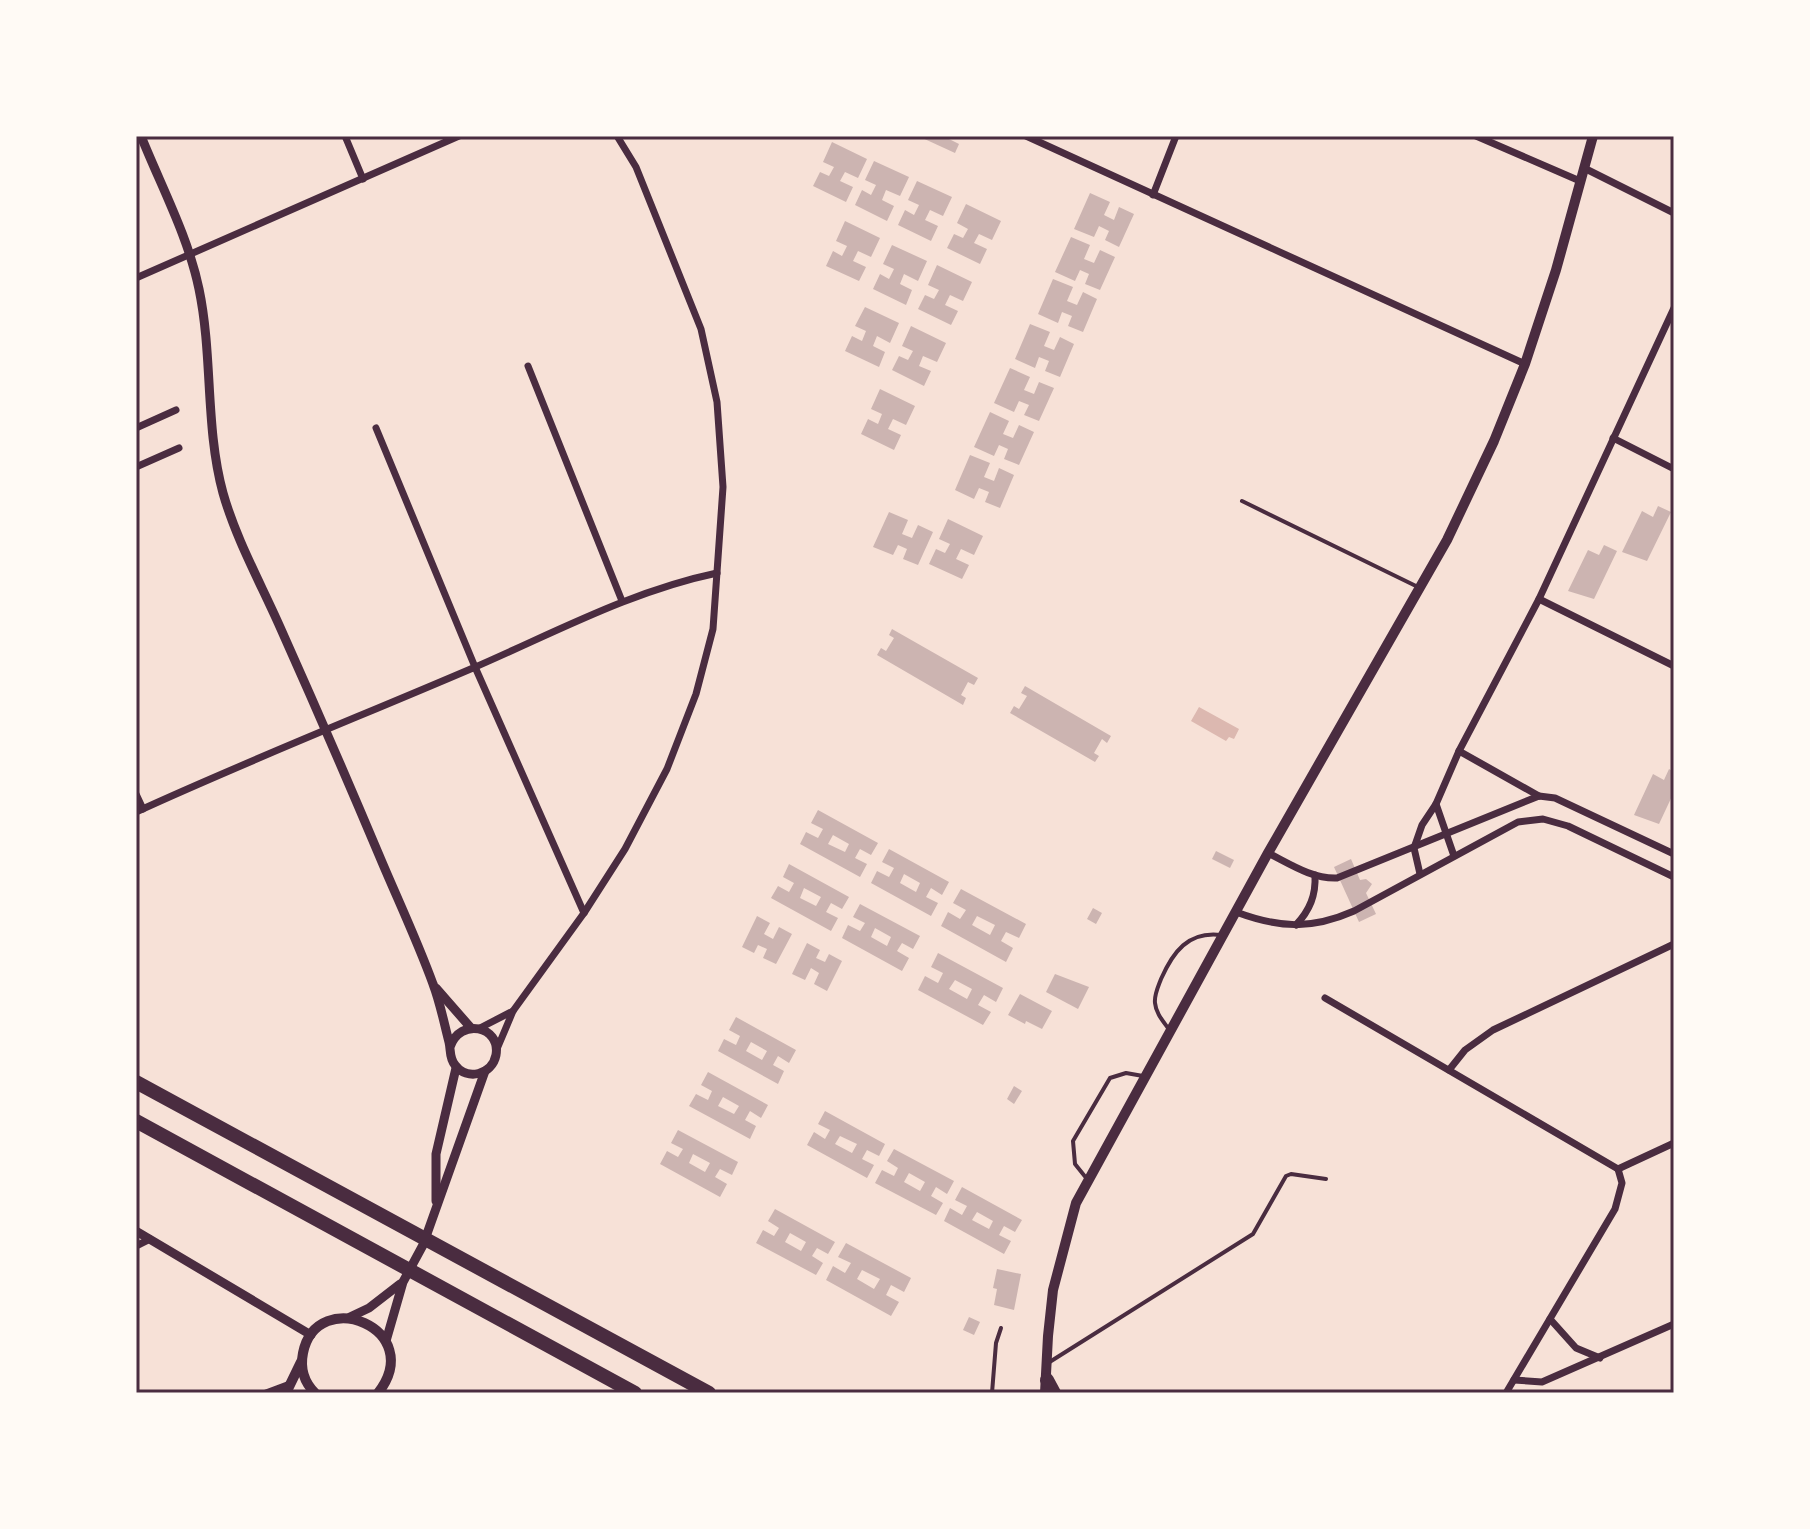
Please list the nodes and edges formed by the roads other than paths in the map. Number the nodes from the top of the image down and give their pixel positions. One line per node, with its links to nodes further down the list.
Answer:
1 (141, 136): 14 (street)
2 (345, 136): 10 (street)
3 (459, 136): 10 (street)
4 (617, 136): 27 (street)
5 (1026, 136): 12 (street)
6 (1176, 136): 12 (street)
7 (1476, 136): 11 (street)
8 (1593, 136): 9 (main road)
9 (1584, 168): 11 (main road); 13 (street)
10 (363, 179): 14 (street)
11 (1580, 181): 17 (main road)
12 (1153, 195): 17 (street)
13 (1674, 213)
14 (190, 256): 15 (street); 33 (street)
15 (136, 278)
16 (1674, 308): 22 (street)
17 (1525, 364): 28 (main road)
18 (528, 366): 30 (street)
19 (176, 410): 20 (street)
20 (136, 428)
21 (376, 428): 32 (street)
22 (1613, 438): 25 (street); 29 (street)
23 (179, 448): 24 (street)
24 (136, 467)
25 (1674, 469)
26 (1242, 501): 28 (lane)
27 (717, 573): 30 (street); 48 (street)
28 (1420, 588): 41 (main road)
29 (1539, 599): 31 (street); 34 (street)
30 (622, 601): 32 (street)
31 (1674, 666)
32 (475, 667): 33 (street); 48 (street)
33 (326, 729): 38 (street); 52 (street)
34 (1459, 751): 36 (street); 37 (street)
35 (136, 794): 38 (street)
36 (1539, 796): 39 (street); 42 (street)
37 (1436, 804): 39 (street); 40 (street)
38 (139, 810)
39 (1445, 835): 40 (street); 43 (street)
40 (1414, 848): 44 (street); 45 (street)
41 (1268, 853): 45 (street); 47 (main road)
42 (1674, 854)
43 (1454, 856): 44 (street); 46 (street)
44 (1420, 874): 49 (street)
45 (1315, 875): 49 (street)
46 (1674, 877)
47 (1236, 912): 49 (street); 50 (main road)
48 (584, 913): 54 (street)
49 (1296, 925)
50 (1223, 935): 56 (main road); 56 (lane)
51 (1674, 944): 60 (street)
52 (434, 986): 55 (street); 57 (street)
53 (1325, 998): 60 (street)
54 (513, 1011): 55 (street); 58 (street)
55 (475, 1028): 57 (street); 58 (street)
56 (1170, 1031): 62 (main road)
57 (450, 1047): 59 (street)
58 (496, 1051): 61 (street)
59 (456, 1068): 61 (street); 69 (street)
60 (1449, 1070): 66 (street)
61 (485, 1071): 69 (street)
62 (1145, 1077): 68 (main road); 68 (lane)
63 (136, 1082): 91 (highway)
64 (136, 1121): 90 (highway)
65 (1674, 1143): 66 (street)
66 (1618, 1169): 75 (street)
67 (1326, 1179): 82 (lane)
68 (1089, 1180): 82 (main road)
69 (436, 1205): 73 (street)
70 (136, 1231): 71 (street)
71 (150, 1239): 72 (street); 78 (street)
72 (136, 1246)
73 (403, 1282): 74 (street); 79 (street)
74 (350, 1317): 78 (main road); 79 (main road)
75 (1550, 1319): 80 (street); 83 (street)
76 (1674, 1324): 80 (street)
77 (1001, 1328): 92 (lane)
78 (311, 1335): 81 (main road)
79 (386, 1341): 84 (main road)
80 (1600, 1358): 83 (street)
81 (301, 1362): 85 (main road); 88 (main road)
82 (1047, 1364): 86 (main road)
83 (1514, 1380): 93 (street)
84 (388, 1388): 89 (main road)
85 (288, 1389): 87 (street)
86 (1049, 1389)
87 (266, 1393)
88 (315, 1393)
89 (378, 1393)
90 (635, 1393)
91 (709, 1393)
92 (992, 1393)
93 (1506, 1393)

